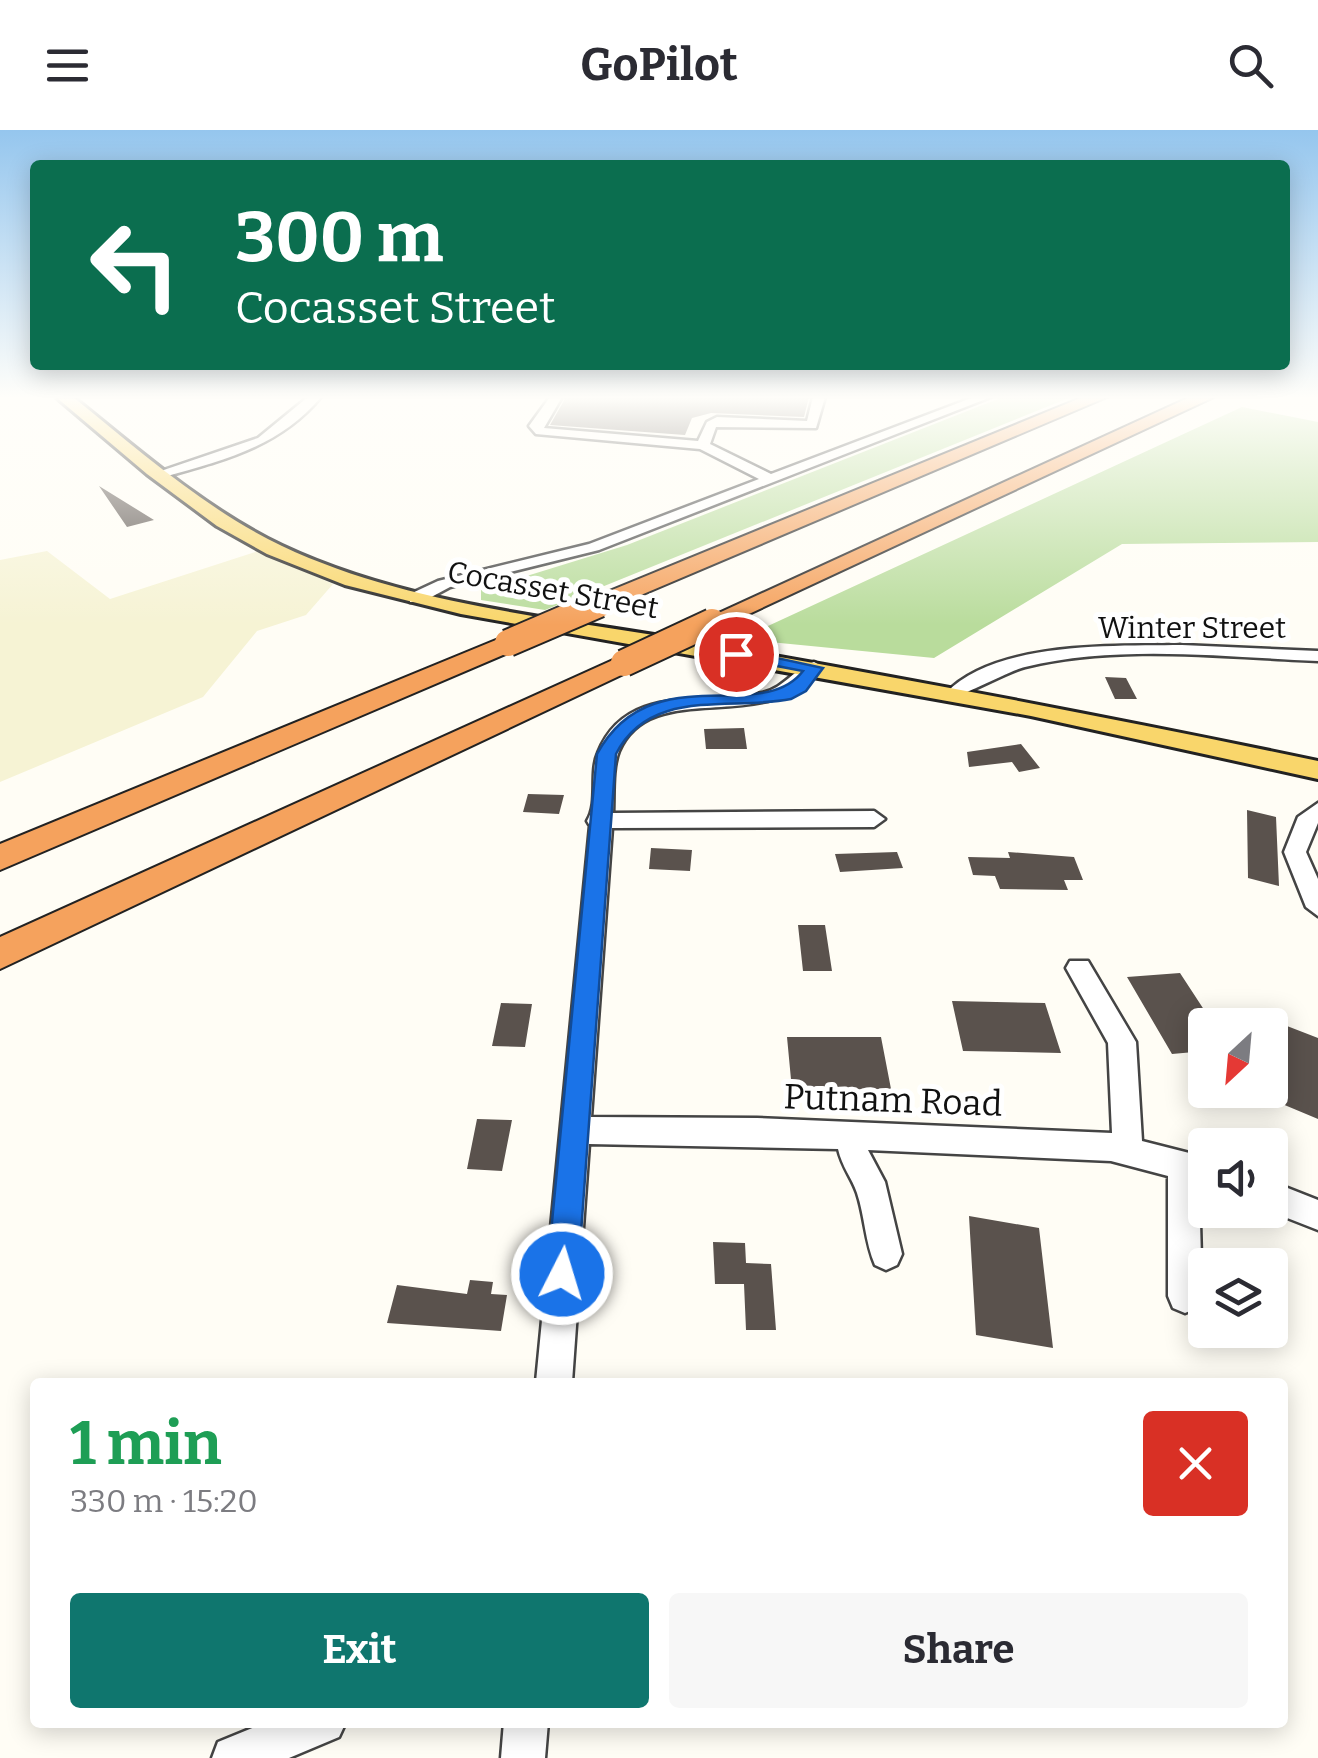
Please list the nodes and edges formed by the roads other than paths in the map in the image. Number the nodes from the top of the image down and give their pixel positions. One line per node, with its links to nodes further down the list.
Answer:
1 (162, 473): 6 (street)
2 (758, 473): 7 (street)
3 (786, 473): 7 (street)
4 (915, 473): 16 (highway, bridge)
5 (1038, 473): 18 (highway, bridge)
6 (159, 474): 8 (main road, Cocasset Street)
7 (770, 479): 8 (street)
8 (416, 598): 10 (main road, Cocasset Street)
9 (1318, 656): 11 (street, Winter Street)
10 (814, 668): 11 (main road, Cocasset Street); 15 (street)
11 (955, 693): 12 (main road, Cocasset Street)
12 (1318, 770)
13 (1318, 810): 17 (street)
14 (874, 819): 15 (street)
15 (598, 821): 20 (street)
16 (0, 858)
17 (1318, 907)
18 (0, 954)
19 (1080, 968): 22 (street)
20 (574, 1130): 21 (street, Putnam Road); 29 (street)
21 (850, 1136): 22 (street, Putnam Road); 27 (street)
22 (1128, 1150): 23 (street, Putnam Road)
23 (1188, 1165)
24 (1288, 1203): 25 (street)
25 (1318, 1214)
26 (1190, 1228): 28 (street)
27 (886, 1254)
28 (1186, 1296)
29 (554, 1378)
30 (309, 1728): 32 (street)
31 (526, 1728): 33 (street)
32 (234, 1758)
33 (523, 1758)

